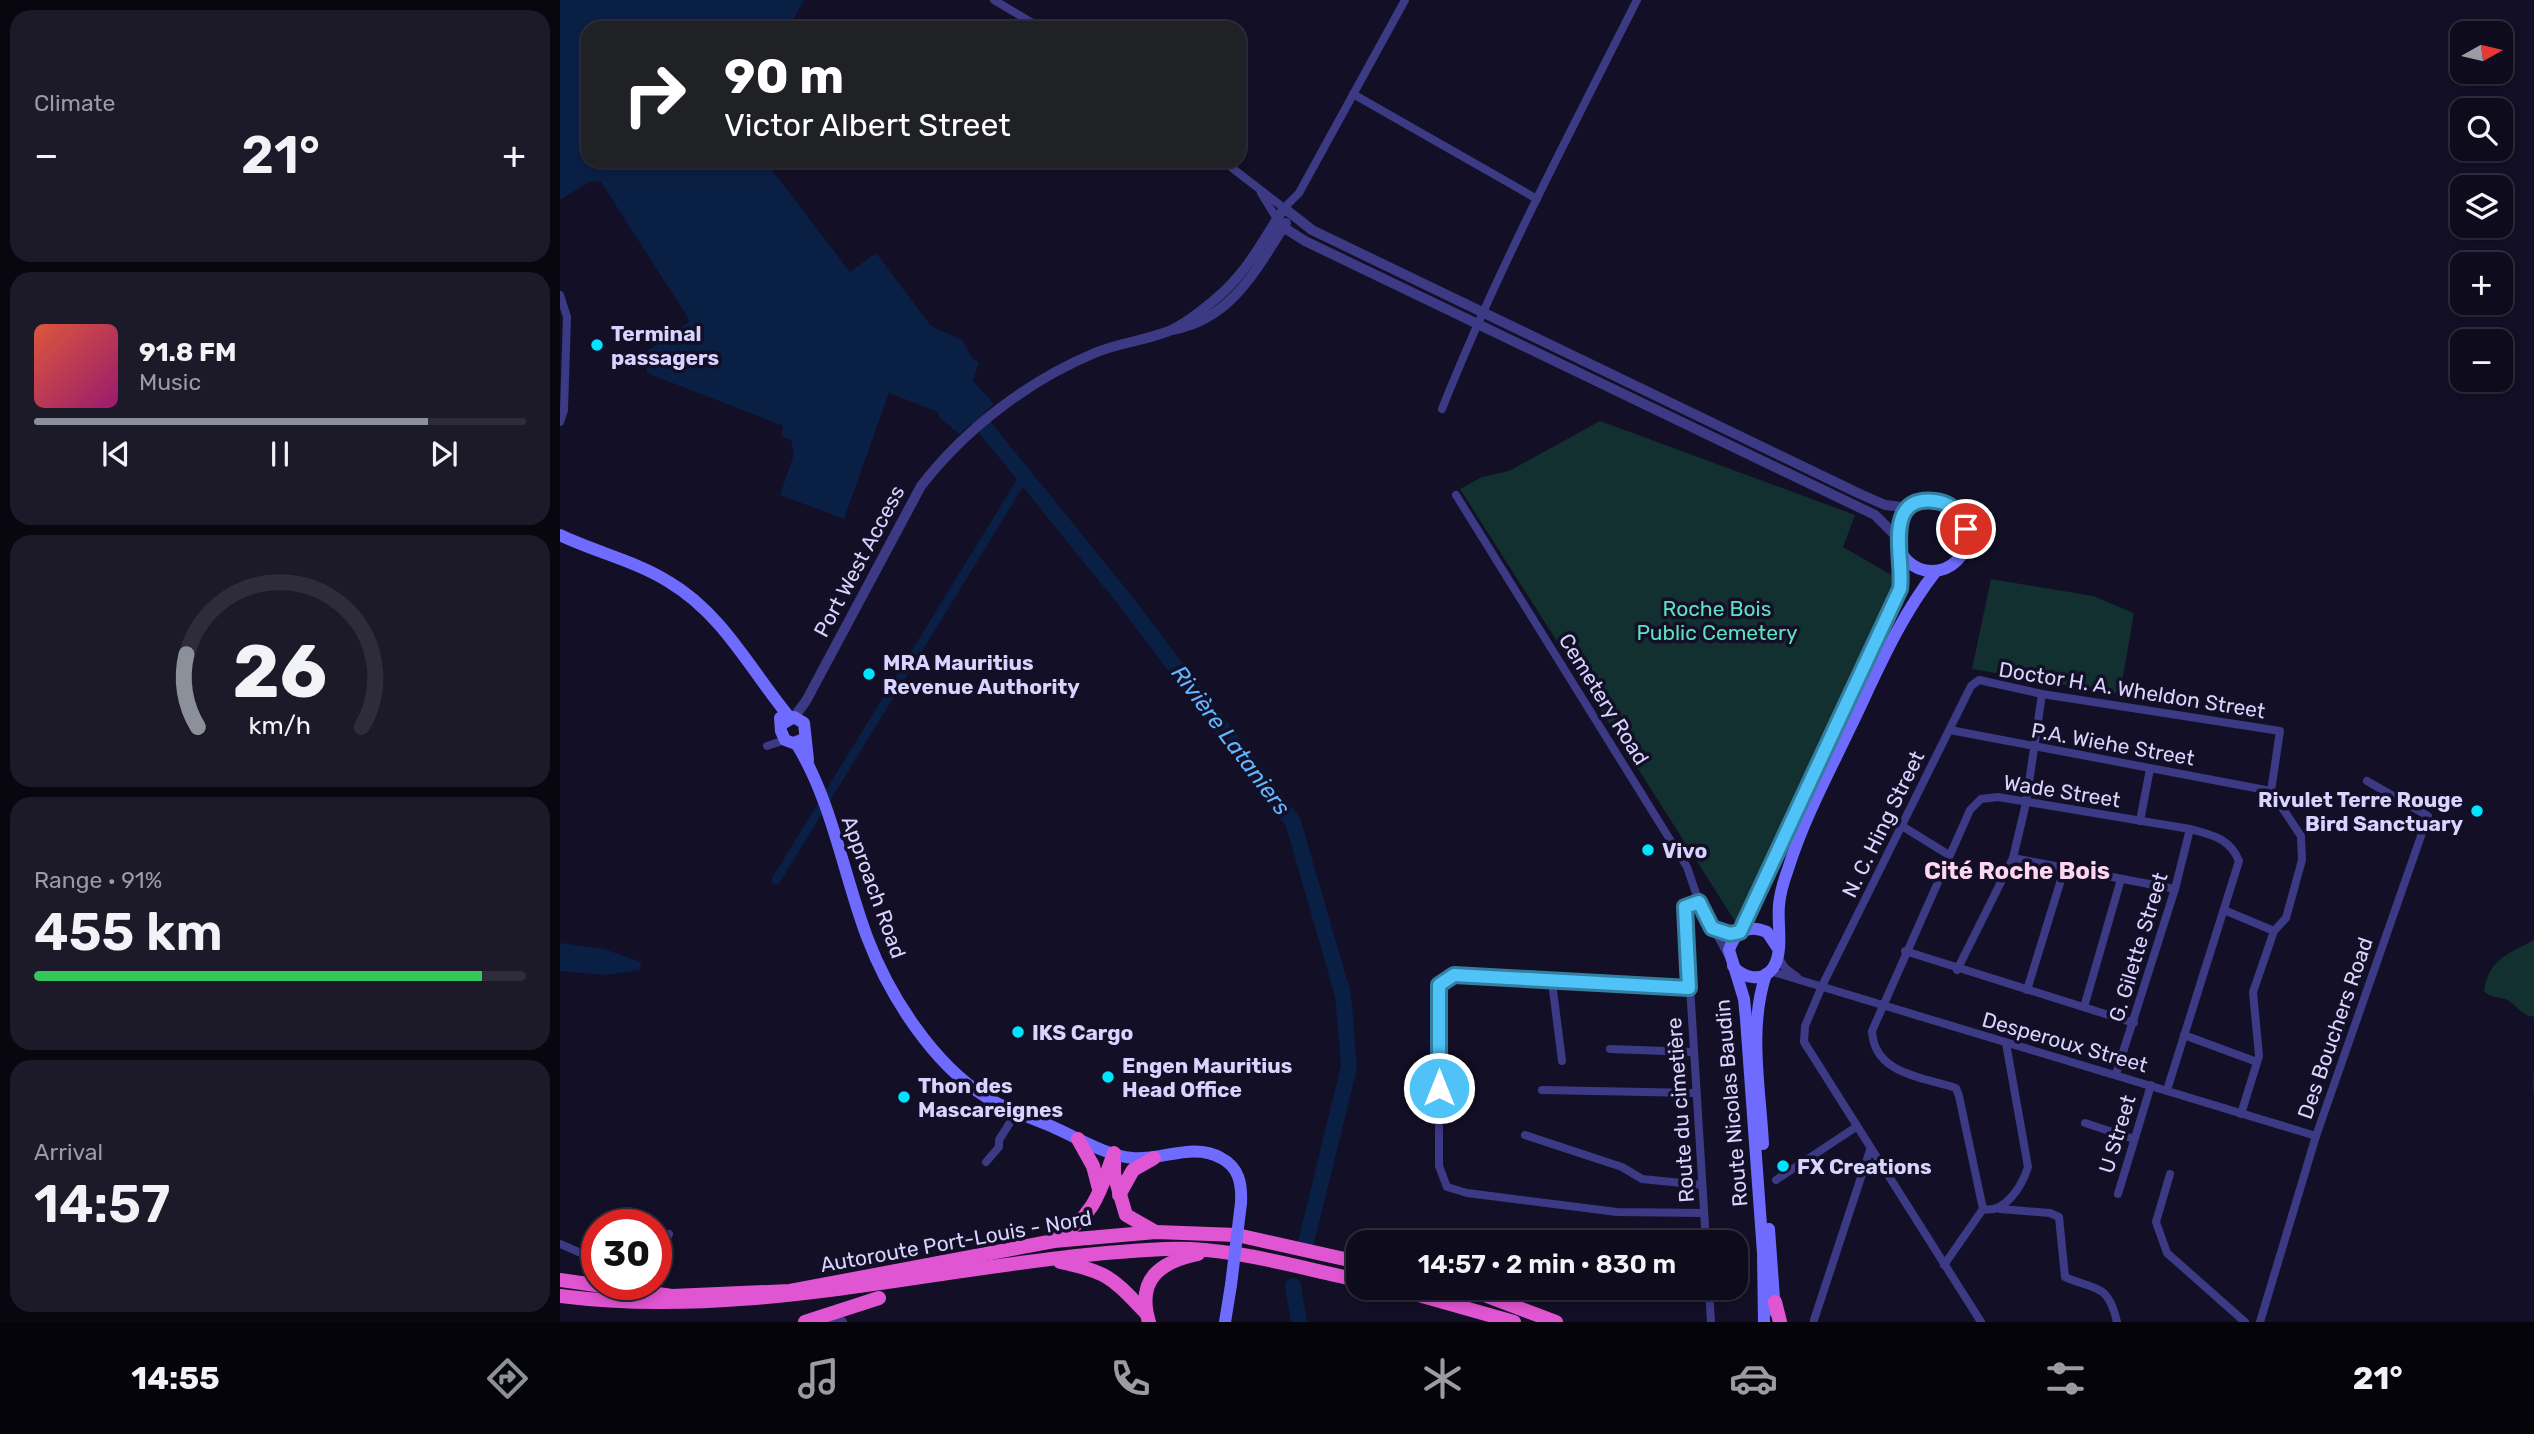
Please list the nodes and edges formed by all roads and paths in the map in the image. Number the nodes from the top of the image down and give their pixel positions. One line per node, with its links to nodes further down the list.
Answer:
1 (994, 0): 4 (street)
2 (1405, 0): 5 (street)
3 (1637, 0): 8 (street)
4 (1029, 21)
5 (1353, 94): 8 (street); 9 (street)
6 (1232, 168): 7 (street)
7 (1260, 190): 9 (street); 10 (street)
8 (1537, 199): 12 (street)
9 (1287, 212): 10 (street, Port West Access); 12 (street)
10 (1280, 223): 13 (street); 23 (street, Port West Access)
11 (560, 295): 15 (street)
12 (1482, 311): 13 (street); 17 (street)
13 (1476, 324): 14 (street); 19 (street)
14 (1442, 409)
15 (560, 422)
16 (1456, 495): 39 (street, Cemetery Road)
17 (1911, 508): 19 (main road); 20 (main road)
18 (560, 535): 23 (main road, Approach Road)
19 (1898, 543): 20 (main road); 43 (main road)
20 (1937, 571): 45 (main road)
21 (1979, 680): 22 (street, Doctor H. A. Wheldon Street); 24 (street, N. C. Hing Street)
22 (2042, 694): 26 (street); 29 (street, Doctor H. A. Wheldon Street)
23 (794, 729): 25 (street); 68 (main road, Approach Road)
24 (1950, 730): 26 (street, P.A. Wiehe Street); 32 (street, N. C. Hing Street)
25 (768, 746)
26 (2035, 748): 27 (street, P.A. Wiehe Street); 30 (street)
27 (2150, 769): 29 (street, P.A. Wiehe Street); 31 (street)
28 (2367, 781): 73 (street, Des Bouchers Road)
29 (2270, 791): 42 (street)
30 (2026, 803): 31 (street, Wade Street); 34 (street, Wade Street); 35 (street)
31 (2140, 821): 33 (street, Wade Street)
32 (1902, 827): 34 (street); 51 (street, N. C. Hing Street)
33 (2190, 829): 38 (street, G. Gilette Street); 40 (street, Wade Street)
34 (1949, 856): 44 (street, Wade Street)
35 (2013, 858): 36 (street); 47 (street)
36 (2064, 870): 37 (street); 53 (street)
37 (2121, 879): 38 (street); 55 (street)
38 (2175, 889): 56 (street, G. Gilette Street)
39 (1699, 902): 41 (street, Cemetery Road); 52 (street, Route du cimetière)
40 (2224, 910): 42 (street); 57 (street)
41 (1712, 928): 43 (street); 46 (street, Cemetery Road)
42 (2274, 931): 62 (street)
43 (1738, 934): 45 (main road); 46 (main road)
44 (1905, 951): 47 (street); 54 (street, Wade Street)
45 (1778, 954): 48 (main road); 49 (street)
46 (1731, 962): 48 (main road); 116 (main road, Route Nicolas Baudin)
47 (1957, 970): 53 (street)
48 (1768, 973): 49 (street, Desperoux Street); 106 (main road, Route Nicolas Baudin)
49 (1805, 981): 51 (street, Desperoux Street)
50 (1552, 982): 52 (street); 61 (street); 88 (street)
51 (1822, 986): 54 (street, Desperoux Street); 71 (street, N. C. Hing Street)
52 (1689, 988): 60 (street, Route du cimetière)
53 (2027, 990): 55 (street)
54 (1881, 1005): 58 (street, Desperoux Street); 86 (street, Wade Street)
55 (2084, 1007): 56 (street)
56 (2134, 1023): 63 (street, G. Gilette Street)
57 (2185, 1035): 62 (street); 66 (street)
58 (2006, 1043): 63 (street, Desperoux Street); 87 (street)
59 (1610, 1049): 60 (street)
60 (1693, 1052): 67 (street, Route du cimetière)
61 (1562, 1061)
62 (2257, 1062): 69 (street)
63 (2116, 1074): 64 (street, Desperoux Street)
64 (2151, 1085): 66 (street, Desperoux Street); 75 (street, U Street)
65 (1542, 1090): 67 (street)
66 (2167, 1090): 69 (street, Desperoux Street)
67 (1696, 1093): 82 (street, Route du cimetière)
68 (1016, 1113): 74 (main road, Approach Road); 79 (street)
69 (2241, 1114): 73 (street, Desperoux Street)
70 (2085, 1123): 75 (street)
71 (1856, 1127): 76 (street, N. C. Hing Street); 81 (street)
72 (1525, 1135): 82 (street)
73 (2316, 1136): 121 (street, Des Bouchers Road)
74 (1078, 1139): 77 (main road, Approach Road); 83 (highway)
75 (2134, 1139): 84 (street, U Street)
76 (1870, 1150): 97 (street, N. C. Hing Street); 109 (street)
77 (1114, 1153): 78 (main road, Approach Road); 83 (highway); 85 (highway)
78 (1154, 1158): 85 (highway); 112 (main road, Approach Road, bridge)
79 (986, 1162)
80 (2171, 1174): 120 (street)
81 (1776, 1180)
82 (1702, 1185): 88 (street, Route du cimetière)
83 (1099, 1189): 91 (highway)
84 (2118, 1194)
85 (1119, 1195): 90 (highway)
86 (1983, 1209): 87 (street); 97 (street)
87 (2000, 1209): 119 (street)
88 (1704, 1213): 89 (street, Route du cimetière)
89 (1705, 1230)
90 (1156, 1232): 91 (highway, Autoroute Port-Louis - Nord); 95 (highway, Autoroute Port-Louis - Nord)
91 (1049, 1242): 107 (highway, Autoroute Port-Louis - Nord)
92 (560, 1244): 94 (street)
93 (1216, 1250): 96 (highway, Autoroute Port-Louis - Nord); 99 (highway, Autoroute Port-Louis - Nord); 108 (highway)
94 (581, 1253)
95 (1346, 1259)
96 (1046, 1260): 98 (highway, Autoroute Port-Louis - Nord); 108 (highway)
97 (1944, 1265): 118 (street, N. C. Hing Street)
98 (950, 1276): 107 (highway, Autoroute Port-Louis - Nord); 110 (highway)
99 (1346, 1277)
100 (560, 1280): 105 (highway, Autoroute Port-Louis - Nord)
101 (560, 1296): 105 (highway, Autoroute Port-Louis - Nord)
102 (1436, 1300): 113 (highway)
103 (1498, 1300): 114 (highway)
104 (1710, 1300): 115 (street)
105 (638, 1301): 107 (highway, Autoroute Port-Louis - Nord)
106 (1776, 1302): 117 (highway)
107 (672, 1304)
108 (1147, 1317)
109 (1814, 1320)
110 (805, 1322): 111 (street)
111 (842, 1322)
112 (1225, 1322)
113 (1514, 1322)
114 (1556, 1322)
115 (1711, 1322)
116 (1764, 1322)
117 (1777, 1322)
118 (1981, 1322)
119 (2117, 1322)
120 (2245, 1322)
121 (2260, 1322)

